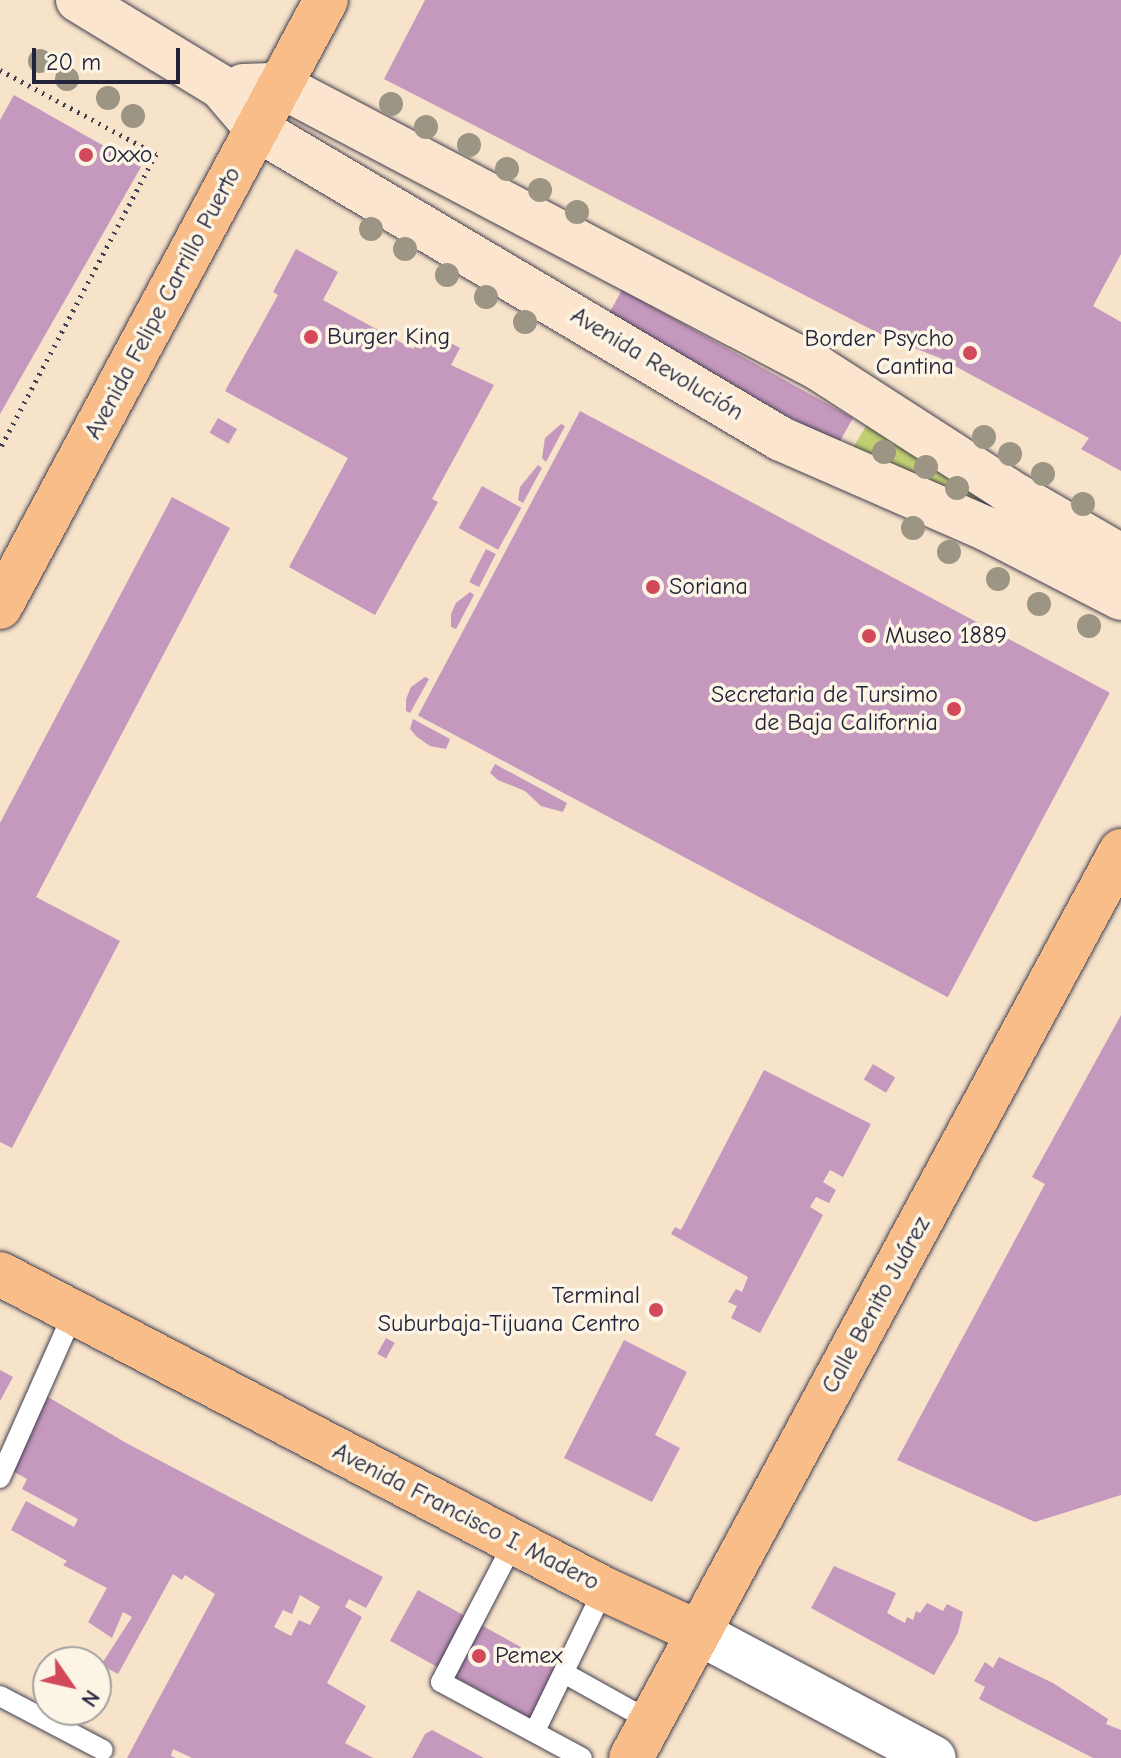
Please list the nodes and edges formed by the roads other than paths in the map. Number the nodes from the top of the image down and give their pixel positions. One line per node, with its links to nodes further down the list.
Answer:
1 (78, 0): 4 (main road, Avenida Revolución)
2 (326, 0): 3 (main road, Avenida Felipe Carrillo Puerto)
3 (279, 85): 4 (main road); 5 (main road, Avenida Felipe Carrillo Puerto); 6 (main road)
4 (221, 87): 5 (main road, Avenida Revolución)
5 (257, 129): 7 (main road, Avenida Revolución); 8 (main road, Avenida Felipe Carrillo Puerto)
6 (1121, 556)
7 (1121, 598)
8 (0, 607)
9 (1121, 851): 15 (main road, Calle Benito Juárez)
10 (0, 1274): 11 (main road, Avenida Francisco I. Madero)
11 (73, 1314): 12 (lane); 13 (main road, Avenida Francisco I. Madero)
12 (0, 1478)
13 (514, 1542): 14 (main road, Avenida Francisco I. Madero); 18 (lane)
14 (604, 1589): 15 (main road, Avenida Francisco I. Madero); 16 (lane)
15 (697, 1632): 19 (main road, Calle Benito Juárez); 22 (street, Avenida Francisco I. Madero)
16 (564, 1673): 18 (lane); 19 (lane)
17 (0, 1696): 20 (lane)
18 (535, 1731): 21 (lane)
19 (641, 1740)
20 (103, 1750)
21 (582, 1758)
22 (934, 1758)

